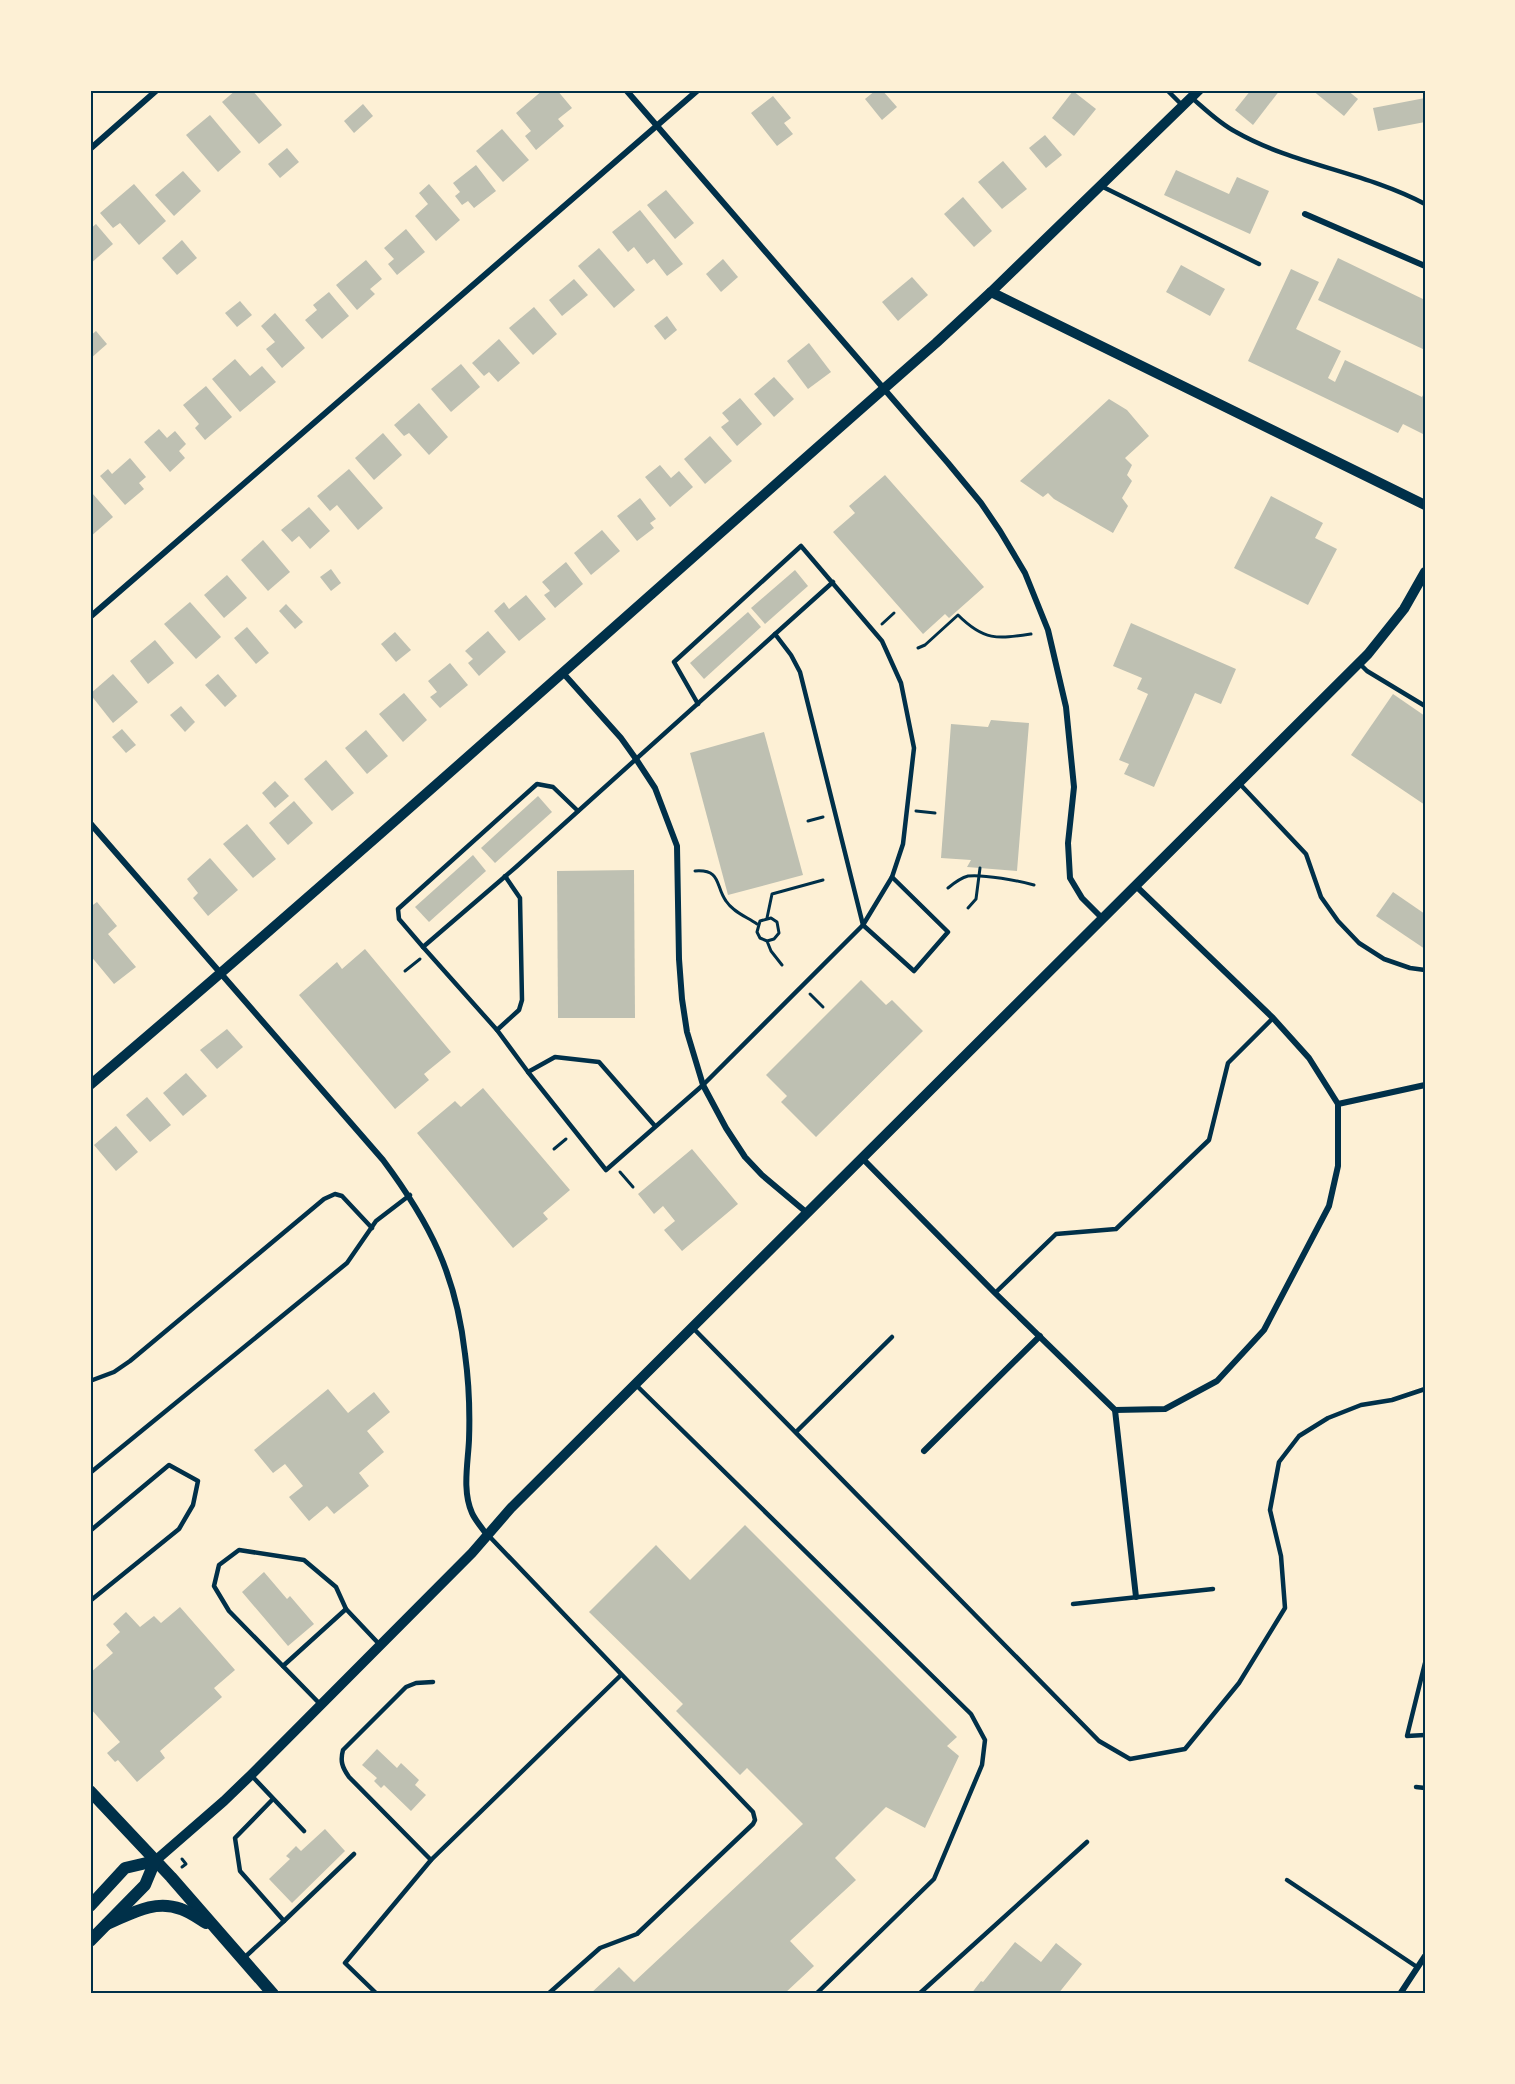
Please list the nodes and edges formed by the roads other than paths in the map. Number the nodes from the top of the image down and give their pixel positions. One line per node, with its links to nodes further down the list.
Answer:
1 (157, 90): 8 (street)
2 (626, 90): 7 (street)
3 (698, 90): 7 (street)
4 (1167, 90): 6 (lane)
5 (1196, 94): 6 (street); 10 (lane)
6 (1183, 107): 9 (street)
7 (658, 126): 15 (street); 19 (street)
8 (90, 149)
9 (1101, 186): 12 (lane); 14 (street)
10 (1425, 204)
11 (1305, 214): 13 (street)
12 (1259, 264)
13 (1425, 266)
14 (991, 292): 15 (street); 16 (street)
15 (884, 388): 22 (street); 32 (street)
16 (1425, 505)
17 (1425, 572): 21 (street)
18 (833, 582): 20 (lane); 23 (lane); 30 (lane)
19 (90, 617)
20 (775, 634): 23 (lane); 33 (lane)
21 (1359, 663): 24 (lane); 26 (street)
22 (563, 673): 25 (street); 36 (street)
23 (698, 704): 25 (lane)
24 (1425, 706)
25 (636, 759): 27 (lane); 41 (street)
26 (1239, 783): 31 (street); 35 (lane)
27 (578, 811): 29 (lane); 34 (lane)
28 (90, 823): 36 (street)
29 (505, 876): 34 (lane); 38 (lane)
30 (892, 877): 33 (lane); 33 (lane)
31 (1136, 886): 32 (street); 37 (street)
32 (1102, 918): 45 (street)
33 (863, 925): 41 (lane)
34 (423, 947): 38 (lane)
35 (1425, 970)
36 (221, 974): 40 (street); 46 (street)
37 (1273, 1018): 43 (street); 49 (lane)
38 (497, 1030): 39 (lane)
39 (528, 1072): 44 (lane); 44 (lane)
40 (90, 1085)
41 (703, 1085): 44 (lane); 47 (street)
42 (1425, 1085): 43 (street)
43 (1338, 1104): 56 (street)
44 (656, 1126)
45 (862, 1158): 47 (street); 49 (street)
46 (410, 1196): 48 (lane); 61 (street)
47 (806, 1212): 50 (street)
48 (372, 1228): 53 (lane); 59 (lane)
49 (995, 1293): 52 (street)
50 (692, 1327): 54 (street); 57 (lane)
51 (892, 1336): 57 (lane)
52 (1040, 1336): 56 (street); 58 (street)
53 (90, 1381)
54 (635, 1384): 61 (street); 96 (lane)
55 (1425, 1389): 57 (lane)
56 (1115, 1410): 63 (street)
57 (796, 1432)
58 (924, 1451)
59 (90, 1473)
60 (90, 1531): 64 (lane)
61 (488, 1535): 67 (street); 70 (lane)
62 (1214, 1589): 63 (lane)
63 (1136, 1597): 65 (lane)
64 (90, 1600)
65 (1073, 1604)
66 (346, 1609): 67 (lane); 69 (lane); 69 (lane)
67 (380, 1645): 72 (street)
68 (1425, 1663): 73 (lane)
69 (283, 1666): 72 (lane)
70 (620, 1676): 82 (lane); 95 (lane)
71 (433, 1682): 82 (lane)
72 (320, 1705): 74 (street)
73 (1425, 1735)
74 (251, 1774): 78 (lane); 83 (street)
75 (1416, 1787): 76 (lane)
76 (1425, 1788)
77 (90, 1791): 83 (main road)
78 (273, 1799): 79 (lane); 86 (lane)
79 (304, 1831)
80 (1088, 1842): 97 (lane)
81 (354, 1854): 86 (lane)
82 (430, 1860): 94 (lane)
83 (155, 1861): 85 (main road); 87 (main road); 88 (main road)
84 (1287, 1880): 92 (lane)
85 (90, 1906)
86 (284, 1921): 91 (lane)
87 (107, 1924): 88 (main road); 89 (main road)
88 (216, 1928): 91 (main road)
89 (90, 1941)
90 (1425, 1956): 92 (street)
91 (243, 1959): 93 (main road)
92 (1418, 1967): 98 (street)
93 (273, 1994)
94 (377, 1994)
95 (548, 1994)
96 (816, 1994)
97 (919, 1994)
98 (1400, 1994)

